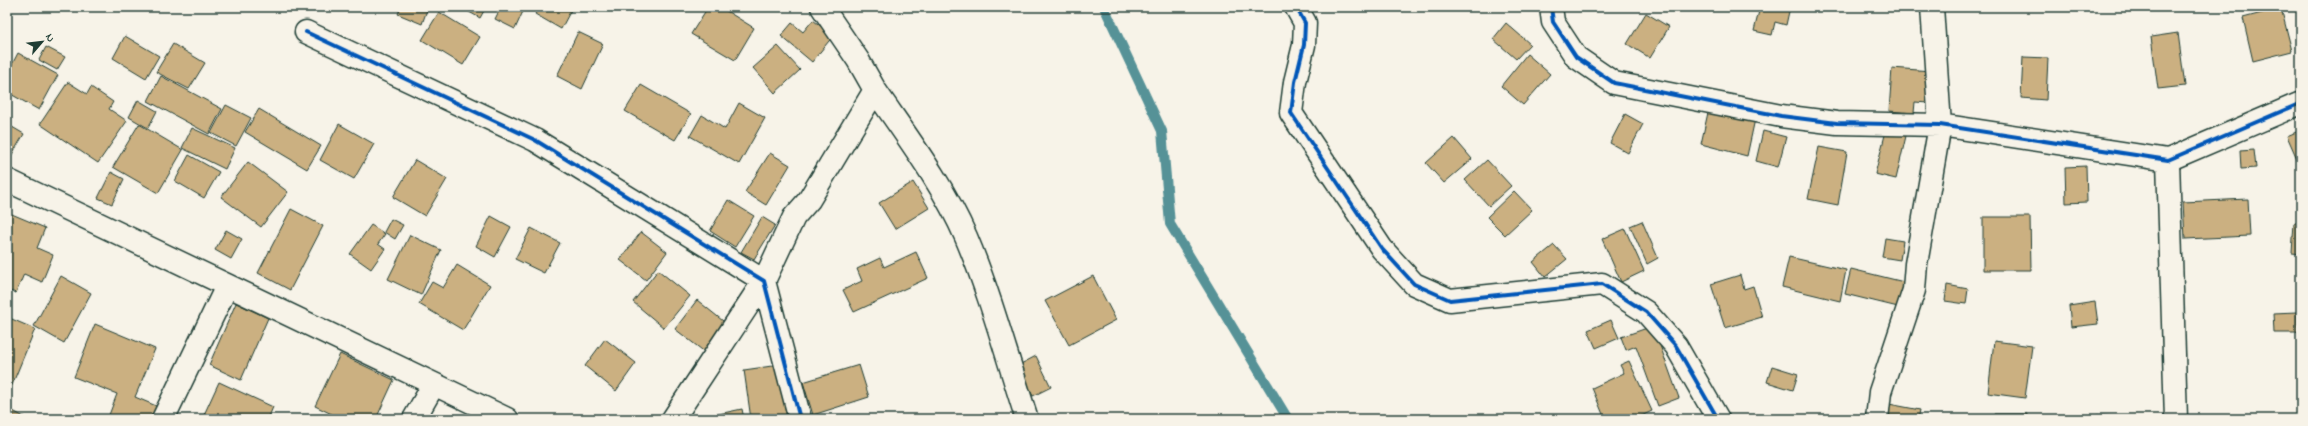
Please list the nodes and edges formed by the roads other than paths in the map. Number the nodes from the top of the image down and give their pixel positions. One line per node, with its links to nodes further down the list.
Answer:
1 (822, 7): 6 (street)
2 (1296, 7): 20 (street)
3 (1551, 7): 8 (street)
4 (1932, 7): 8 (street)
5 (306, 32): 11 (street)
6 (875, 90): 11 (street); 19 (street)
7 (2301, 103): 9 (street)
8 (1940, 126): 9 (street); 21 (street)
9 (2168, 160): 22 (street)
10 (7, 181): 12 (street)
11 (764, 281): 17 (street); 18 (street)
12 (227, 286): 13 (street); 14 (street)
13 (434, 384): 15 (street); 16 (street)
14 (163, 419)
15 (414, 419)
16 (507, 419)
17 (673, 419)
18 (800, 419)
19 (1026, 419)
20 (1718, 419)
21 (1877, 419)
22 (2176, 419)

